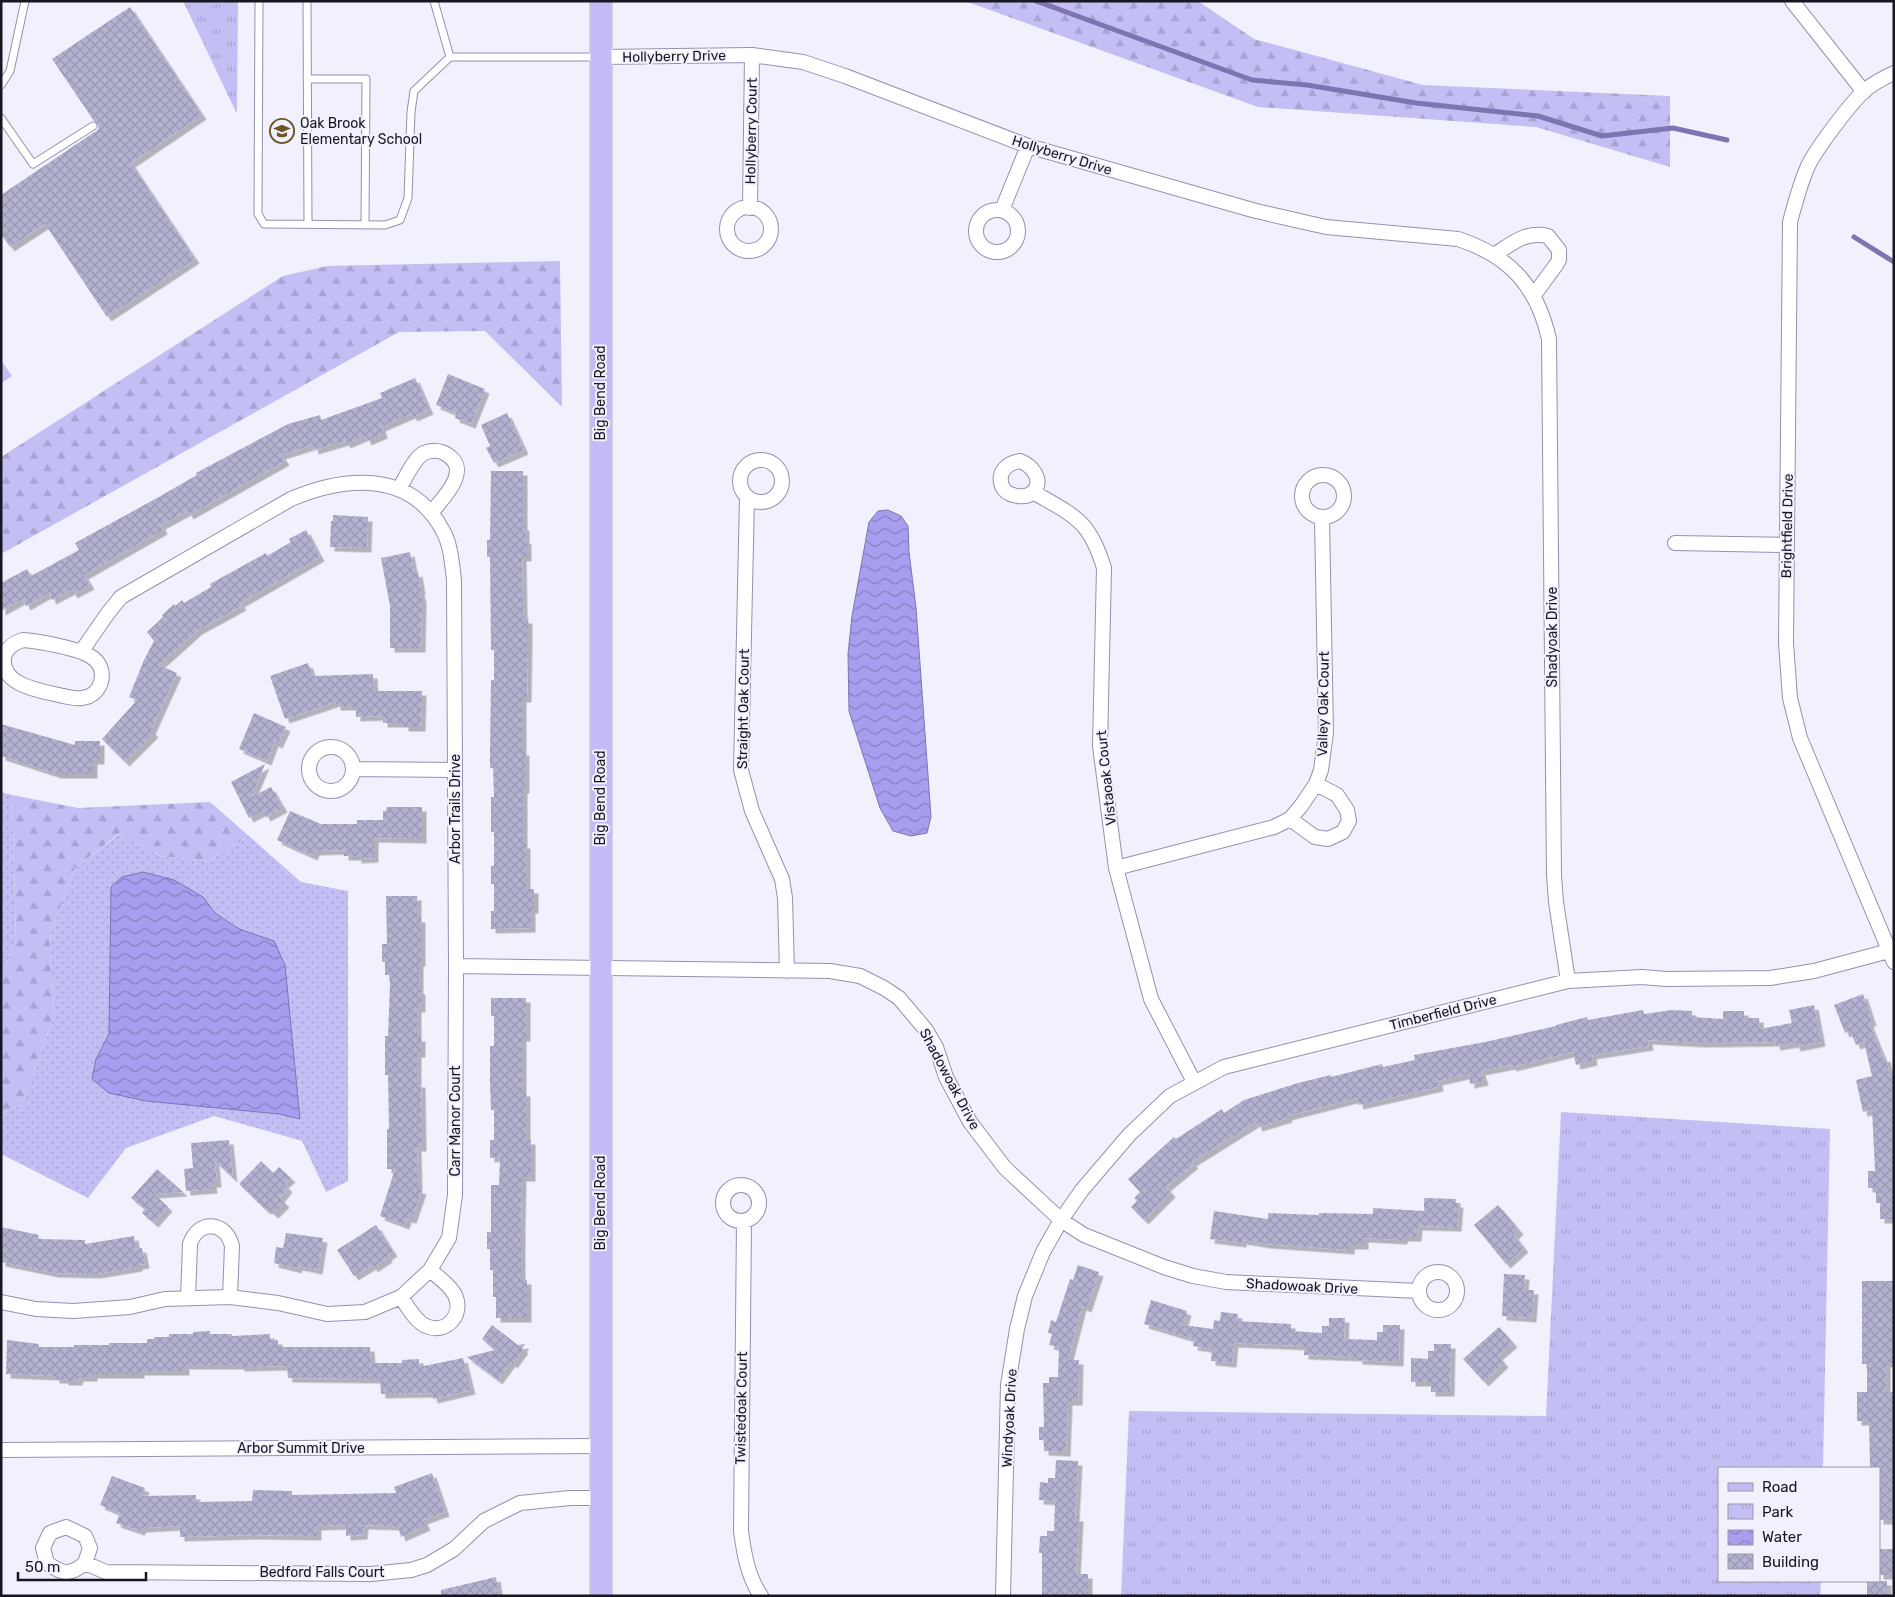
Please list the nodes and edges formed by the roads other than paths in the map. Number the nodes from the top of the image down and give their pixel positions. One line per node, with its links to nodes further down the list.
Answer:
1 (25, 1): 12 (lane)
2 (259, 1): 19 (lane)
3 (308, 1): 11 (lane)
4 (434, 1): 8 (lane)
5 (601, 1): 9 (main road, Big Bend Road)
6 (1792, 1): 13 (street)
7 (752, 55): 9 (street, Hollyberry Drive); 16 (street, Hollyberry Drive); 17 (street, Hollyberry Court)
8 (450, 57): 9 (lane); 20 (lane)
9 (601, 57): 39 (main road, Big Bend Road)
10 (1894, 73): 13 (street, Brightfield Drive)
11 (307, 79): 19 (lane); 20 (lane)
12 (1, 85)
13 (1864, 92): 30 (street, Brightfield Drive)
14 (1, 118): 15 (lane)
15 (93, 126)
16 (1028, 146): 18 (street); 21 (street, Hollyberry Drive)
17 (750, 208)
18 (1002, 210)
19 (308, 224): 20 (lane)
20 (364, 224)
21 (1494, 255): 22 (street, Hollyberry Drive); 23 (street)
22 (1518, 275): 23 (street, Shadyoak Drive)
23 (1534, 295): 41 (street, Shadyoak Drive)
24 (399, 489): 27 (street, Arbor Trails Drive); 27 (street); 31 (street, Arbor Trails Drive)
25 (1033, 492): 36 (street, Vistaoak Court)
26 (747, 498): 40 (street, Straight Oak Court)
27 (431, 513): 33 (street, Arbor Trails Drive)
28 (1322, 518): 34 (street, Valley Oak Court)
29 (1675, 543): 30 (street)
30 (1787, 545): 37 (street, Brightfield Drive)
31 (81, 652): 31 (street)
32 (353, 769): 33 (street)
33 (455, 770): 38 (street, Arbor Trails Drive)
34 (1316, 784): 35 (street, Valley Oak Court); 35 (street)
35 (1290, 819): 36 (street, Valley Oak Court)
36 (1116, 868): 42 (street, Vistaoak Court)
37 (1891, 956): 41 (street, Timberfield Drive)
38 (456, 966): 39 (street); 45 (street, Carr Manor Court)
39 (600, 967): 40 (street, Shadowoak Drive); 51 (main road, Big Bend Road)
40 (787, 971): 43 (street, Shadowoak Drive)
41 (1568, 981): 42 (street, Timberfield Drive)
42 (1194, 1082): 43 (street, Timberfield Drive)
43 (1061, 1220): 46 (street, Shadowoak Drive); 57 (street, Windyoak Drive)
44 (744, 1221): 55 (street, Twistedoak Court)
45 (430, 1270): 48 (street, Carr Manor Court); 48 (street)
46 (1419, 1291)
47 (230, 1297): 48 (street, Carr Manor Court); 49 (street, Carr Manor Court); 49 (street)
48 (400, 1297)
49 (188, 1298): 50 (street, Carr Manor Court)
50 (1, 1302)
51 (600, 1446): 52 (street, Arbor Summit Drive); 53 (main road, Big Bend Road)
52 (1, 1450)
53 (601, 1498): 54 (street, Bedford Falls Court); 56 (main road, Big Bend Road)
54 (85, 1563)
55 (758, 1594)
56 (601, 1596)
57 (1003, 1596)

